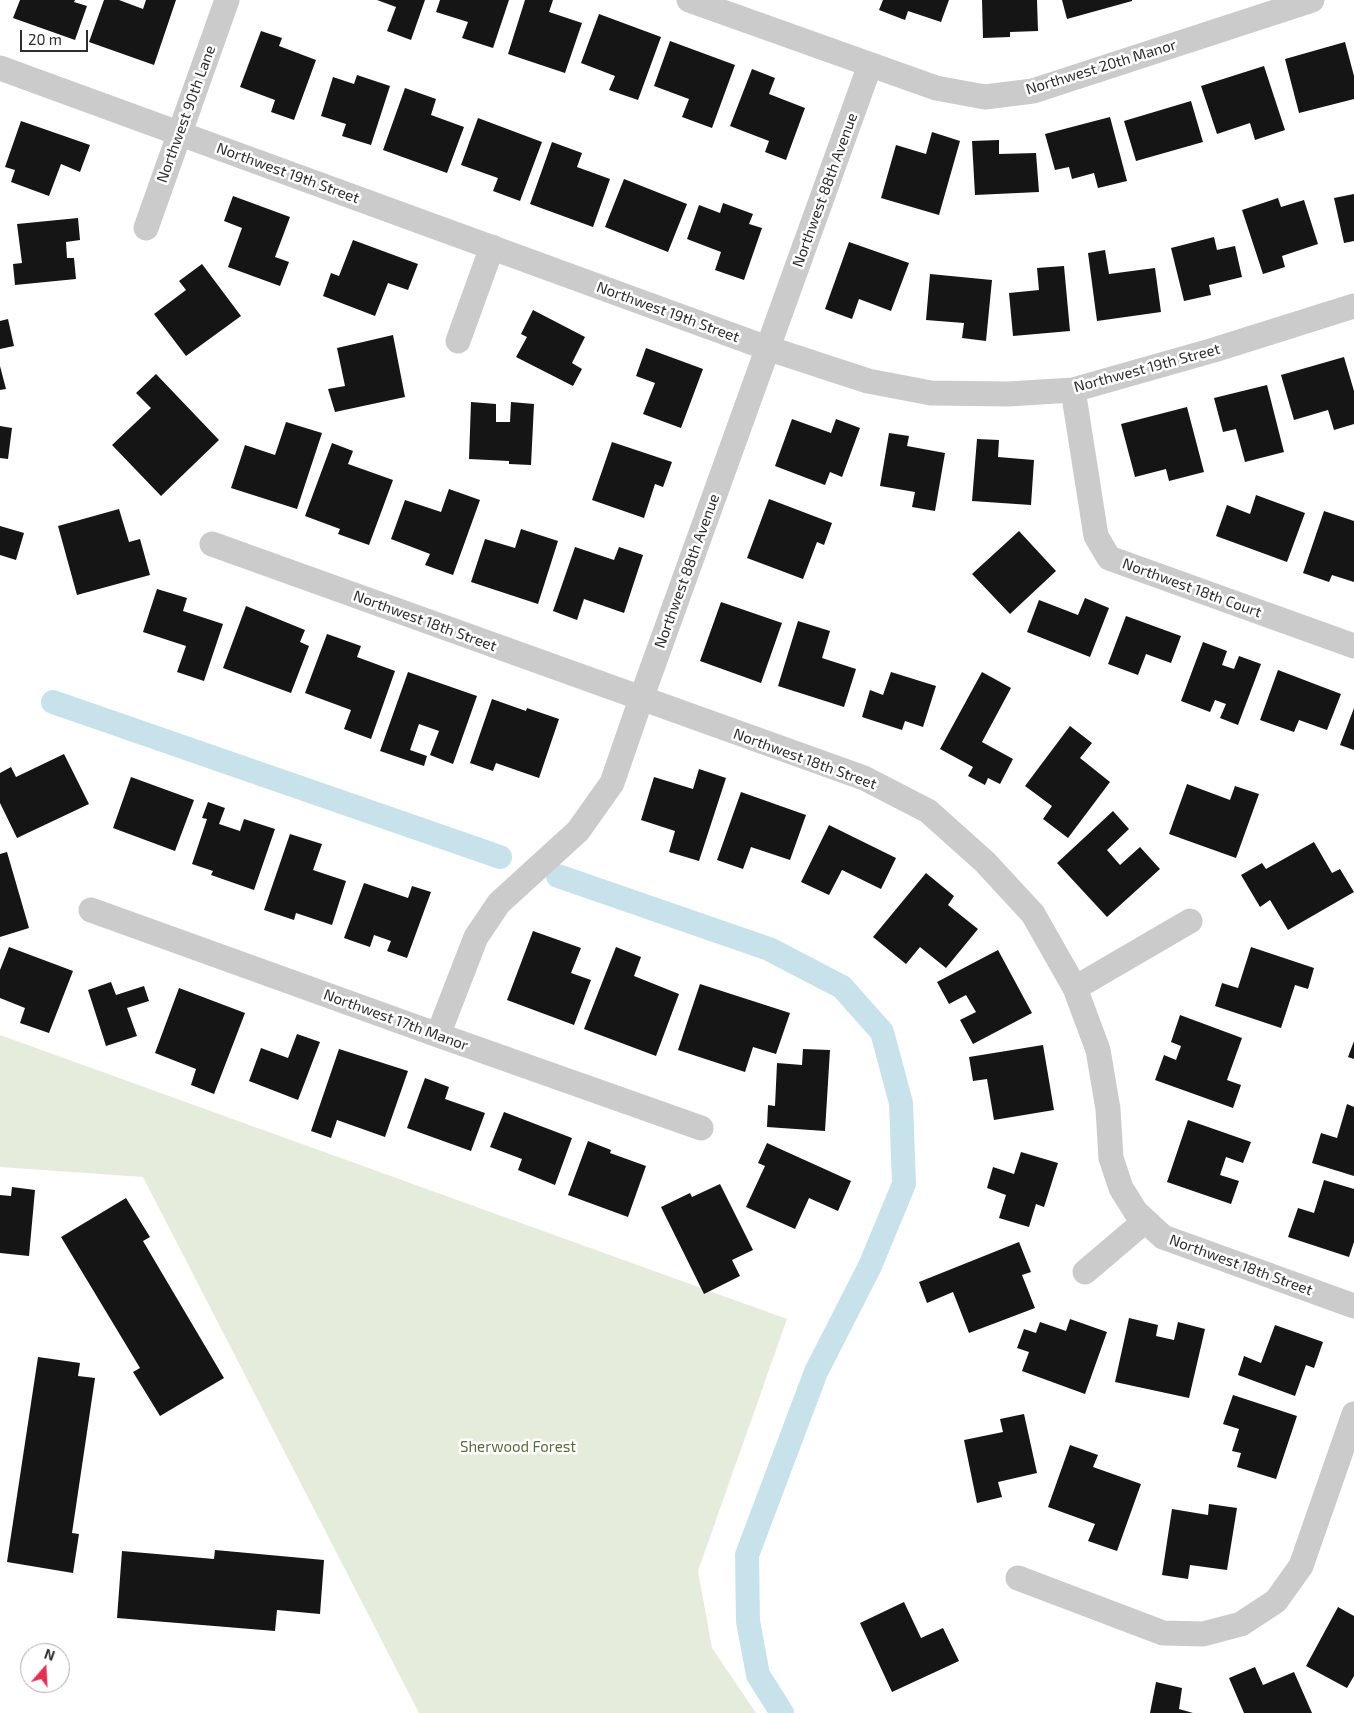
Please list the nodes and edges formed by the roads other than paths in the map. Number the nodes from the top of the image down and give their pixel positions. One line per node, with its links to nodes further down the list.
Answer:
1 (227, 0): 6 (street, Northwest 90th Lane)
2 (689, 0): 4 (street, Northwest 20th Manor)
3 (1312, 0): 4 (street, Northwest 20th Manor)
4 (870, 65): 11 (street, Northwest 88th Avenue)
5 (0, 68): 6 (street, Northwest 19th Street)
6 (178, 134): 7 (street, Northwest 90th Lane); 8 (street, Northwest 19th Street)
7 (146, 228)
8 (492, 247): 10 (street); 11 (street, Northwest 19th Street)
9 (1354, 306): 12 (street, Northwest 19th Street)
10 (458, 341)
11 (767, 348): 12 (street, Northwest 19th Street); 15 (street, Northwest 88th Avenue)
12 (1073, 390): 14 (street, Northwest 18th Court)
13 (212, 544): 15 (street, Northwest 18th Street)
14 (1354, 646)
15 (641, 699): 18 (street, Northwest 18th Street); 19 (street, Northwest 88th Avenue)
16 (90, 910): 19 (street, Northwest 17th Manor)
17 (1190, 921): 18 (street)
18 (1075, 988): 21 (street, Northwest 18th Street)
19 (438, 1036): 20 (street, Northwest 17th Manor)
20 (701, 1128)
21 (1145, 1221): 22 (street); 23 (street, Northwest 18th Street)
22 (1085, 1272)
23 (1354, 1306)
24 (1354, 1414): 25 (street)
25 (1018, 1578)

